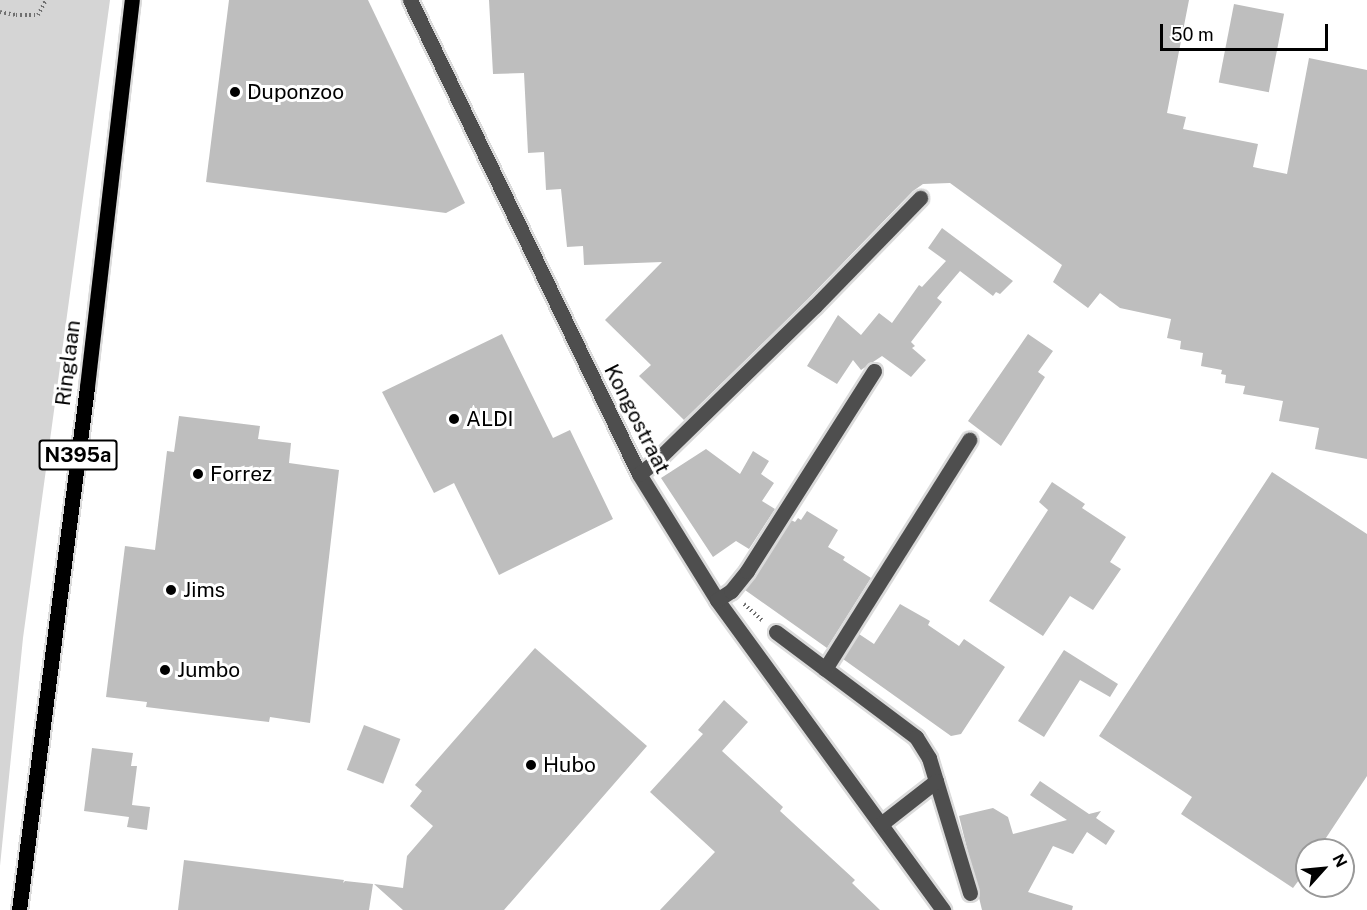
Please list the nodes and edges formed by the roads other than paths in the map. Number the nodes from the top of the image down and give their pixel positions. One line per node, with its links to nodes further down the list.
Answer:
1 (132, 0): 13 (main road, Ringlaan / N395a)
2 (410, 0): 6 (street, Kongostraat)
3 (920, 198): 6 (street)
4 (874, 371): 7 (street)
5 (969, 440): 9 (street)
6 (639, 474): 7 (street, Kongostraat)
7 (724, 595): 11 (street, Kongostraat)
8 (776, 632): 9 (street)
9 (825, 669): 10 (street)
10 (936, 781): 11 (street); 12 (street)
11 (881, 824): 14 (street, Kongostraat)
12 (970, 893)
13 (20, 910)
14 (943, 910)

